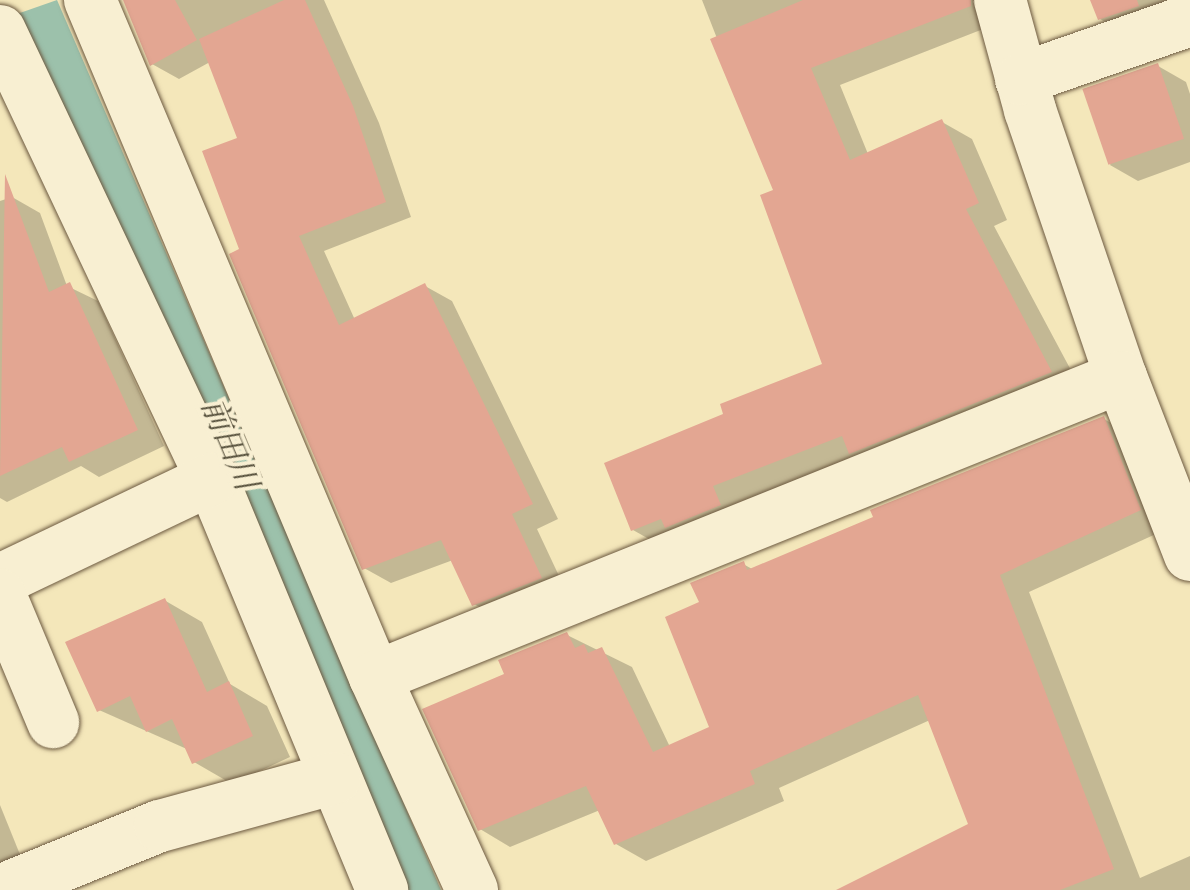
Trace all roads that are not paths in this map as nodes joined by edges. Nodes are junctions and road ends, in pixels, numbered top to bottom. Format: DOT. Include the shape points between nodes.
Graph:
graph roads {
  1 [pos="90,0"];
  2 [pos="1000,0"];
  3 [pos="1190,20"];
  4 [pos="0,31"];
  5 [pos="1022,80"];
  6 [pos="1121,377"];
  7 [pos="212,479"];
  8 [pos="1190,555"];
  9 [pos="0,580"];
  10 [pos="0,594"];
  11 [pos="375,676"];
  12 [pos="53,722"];
  13 [pos="335,778"];
  14 [pos="65,873"];
  15 [pos="2,890"];
  16 [pos="382,890"];
  17 [pos="472,890"];
  1 -- 11 [label="street"];
  2 -- 5 [label="street"];
  3 -- 5 [label="street"];
  4 -- 7 [label="street"];
  5 -- 6 [label="street"];
  6 -- 8 [label="street"];
  6 -- 11 [label="street"];
  7 -- 9 [label="street"];
  7 -- 13 [label="street"];
  10 -- 12 [label="street"];
  11 -- 17 [label="street"];
  13 -- 14 [label="street"];
  13 -- 16 [label="street"];
  14 -- 15 [label="street"];
}
